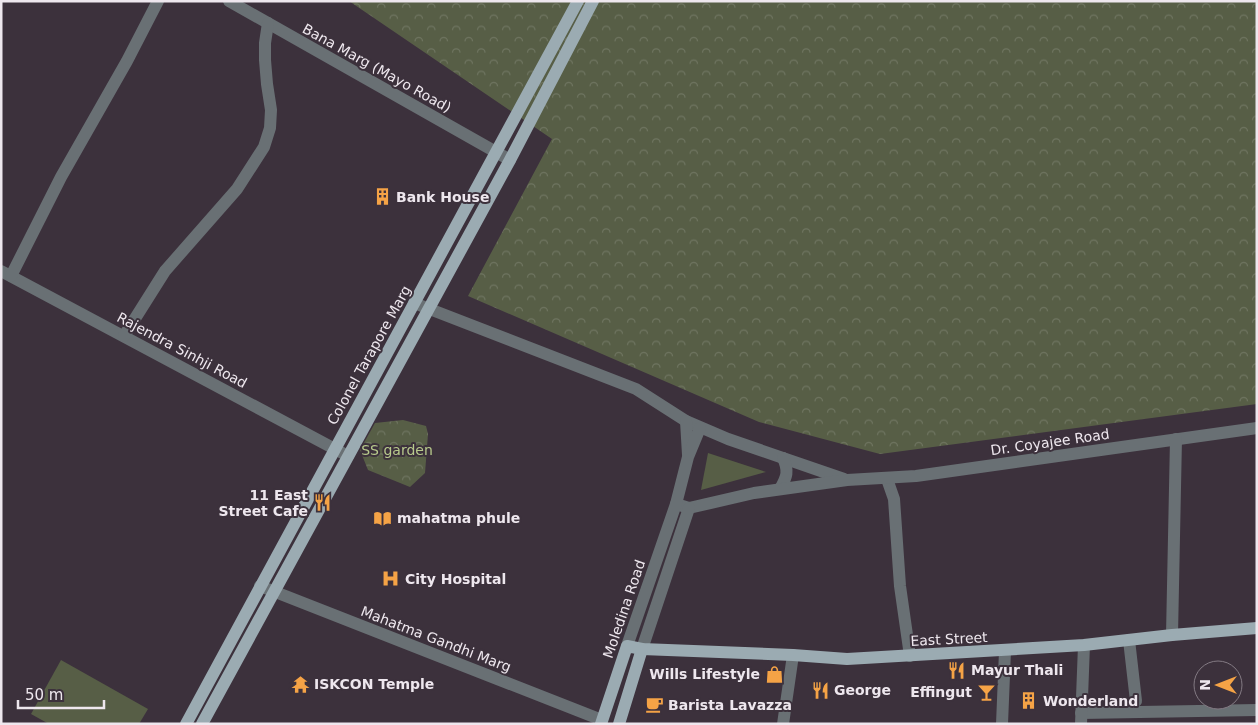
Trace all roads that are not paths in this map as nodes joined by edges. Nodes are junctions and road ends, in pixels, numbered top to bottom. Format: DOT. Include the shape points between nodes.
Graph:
graph roads {
  1 [pos="158,1"];
  2 [pos="229,1"];
  3 [pos="578,1"];
  4 [pos="593,1"];
  5 [pos="268,24"];
  6 [pos="497,152"];
  7 [pos="510,160"];
  8 [pos="6,273"];
  9 [pos="414,304"];
  10 [pos="428,309"];
  11 [pos="124,336"];
  12 [pos="686,420"];
  13 [pos="700,428"];
  14 [pos="1257,428"];
  15 [pos="1176,439"];
  16 [pos="334,449"];
  17 [pos="348,456"];
  18 [pos="688,458"];
  19 [pos="783,458"];
  20 [pos="888,479"];
  21 [pos="847,480"];
  22 [pos="780,489"];
  23 [pos="676,504"];
  24 [pos="689,508"];
  25 [pos="260,586"];
  26 [pos="274,591"];
  27 [pos="1257,628"];
  28 [pos="1172,635"];
  29 [pos="1129,640"];
  30 [pos="1084,645"];
  31 [pos="627,646"];
  32 [pos="642,648"];
  33 [pos="1005,651"];
  34 [pos="793,655"];
  35 [pos="910,656"];
  36 [pos="1136,701"];
  37 [pos="1257,710"];
  38 [pos="1081,718"];
  39 [pos="602,722"];
  40 [pos="186,724"];
  41 [pos="202,724"];
  42 [pos="619,724"];
  43 [pos="783,724"];
  44 [pos="1002,724"];
  1 -- 8 [label="street"];
  2 -- 5 [label="street, Bana Marg (Mayo Road)"];
  3 -- 6 [label="main road, Colonel Tarapore Marg"];
  4 -- 7 [label="main road"];
  5 -- 6 [label="street, Bana Marg (Mayo Road)"];
  5 -- 11 [label="street" via="265,60 271,110 264,147 237,189 165,271"];
  6 -- 7 [label="street, Bana Marg (Mayo Road)"];
  6 -- 9 [label="main road, Colonel Tarapore Marg"];
  7 -- 10 [label="main road"];
  8 -- 11 [label="street, Rajendra Sinhji Road"];
  9 -- 10 [label="street"];
  9 -- 16 [label="main road, Colonel Tarapore Marg"];
  10 -- 12 [label="street" via="636,389"];
  10 -- 17 [label="main road"];
  11 -- 16 [label="street, Rajendra Sinhji Road"];
  12 -- 13 [label="street"];
  12 -- 18 [label="street"];
  13 -- 18 [label="street"];
  13 -- 19 [label="street"];
  14 -- 15 [label="street, Dr. Coyajee Road"];
  15 -- 20 [label="street, Dr. Coyajee Road"];
  15 -- 28 [label="street"];
  16 -- 17 [label="street, Rajendra Sinhji Road"];
  16 -- 25 [label="main road, Colonel Tarapore Marg"];
  17 -- 26 [label="main road"];
  18 -- 23 [label="street, Moledina Road"];
  19 -- 21 [label="street"];
  19 -- 22 [label="street" via="787,467 786,478"];
  20 -- 21 [label="street, Dr. Coyajee Road"];
  20 -- 35 [label="street" via="894,499 900,586"];
  21 -- 22 [label="street"];
  22 -- 24 [label="street"];
  23 -- 24 [label="street"];
  23 -- 31 [label="street, Moledina Road"];
  24 -- 32 [label="street"];
  25 -- 26 [label="street, Mahatma Gandhi Marg"];
  25 -- 40 [label="main road, Colonel Tarapore Marg"];
  26 -- 39 [label="street, Mahatma Gandhi Marg"];
  26 -- 41 [label="main road"];
  27 -- 28 [label="main road, East Street"];
  28 -- 29 [label="main road, East Street"];
  29 -- 30 [label="main road, East Street"];
  29 -- 36 [label="street"];
  30 -- 33 [label="main road, East Street"];
  30 -- 38 [label="street"];
  31 -- 32 [label="main road, East Street"];
  31 -- 39 [label="main road, Moledina Road"];
  32 -- 34 [label="main road, East Street"];
  32 -- 42 [label="main road"];
  33 -- 35 [label="main road, East Street"];
  33 -- 44 [label="street"];
  34 -- 35 [label="main road, East Street" via="847,659"];
  34 -- 43 [label="street"];
  37 -- 38 [label="street"];
}
